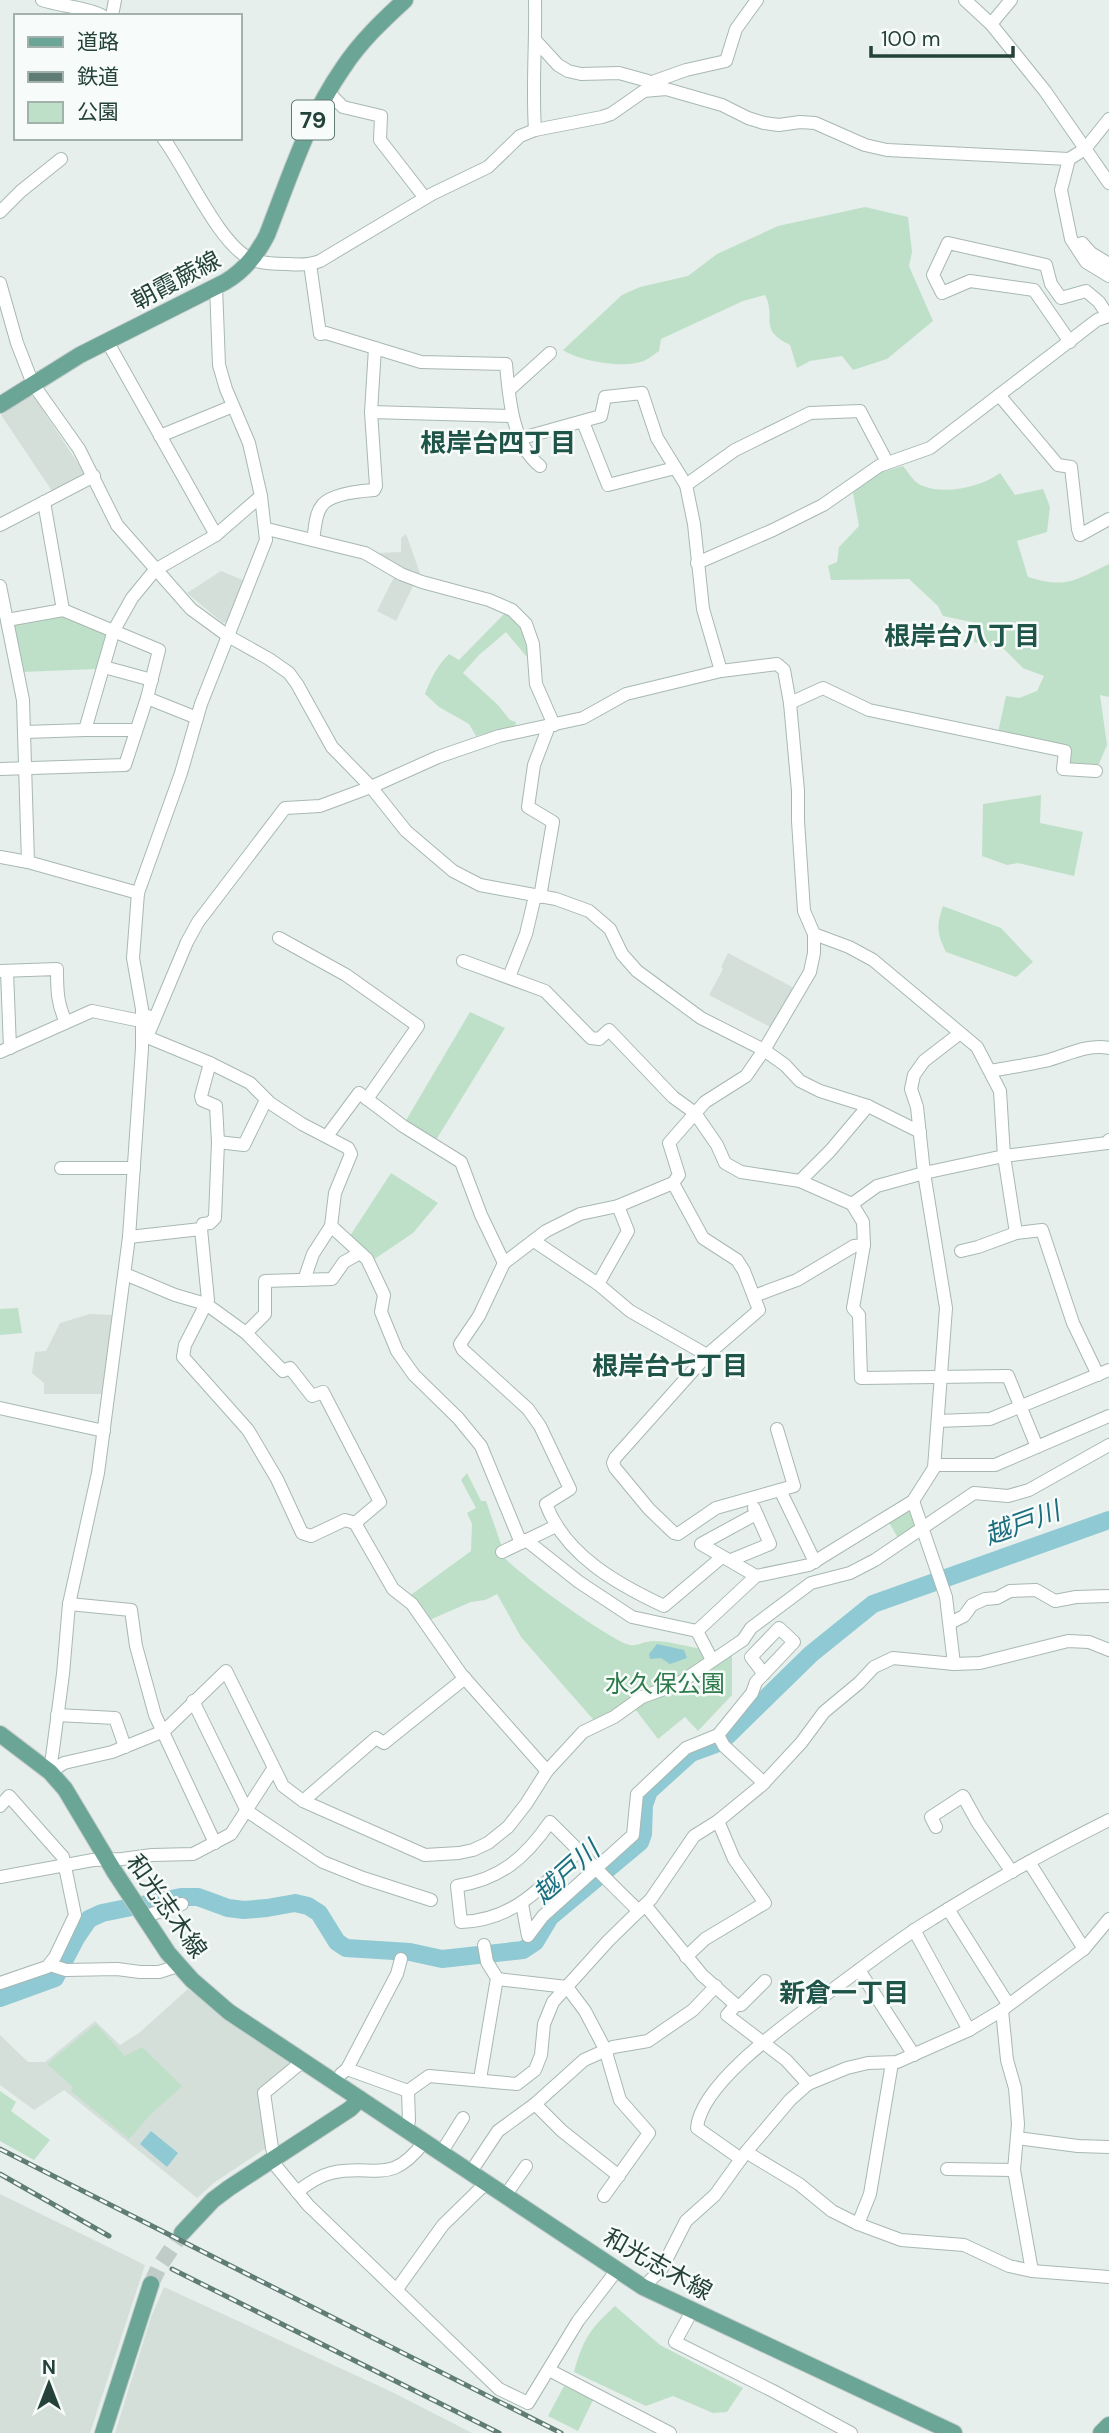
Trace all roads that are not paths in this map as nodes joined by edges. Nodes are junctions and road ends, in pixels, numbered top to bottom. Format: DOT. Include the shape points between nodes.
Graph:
graph roads {
  1 [pos="42,0"];
  2 [pos="405,0"];
  3 [pos="534,0"];
  4 [pos="757,0"];
  5 [pos="965,0"];
  6 [pos="1011,0"];
  7 [pos="98,14"];
  8 [pos="991,24"];
  9 [pos="536,41"];
  10 [pos="652,89"];
  11 [pos="328,92"];
  12 [pos="1109,120"];
  13 [pos="535,130"];
  14 [pos="164,140"];
  15 [pos="1085,149"];
  16 [pos="61,159"];
  17 [pos="1069,159"];
  18 [pos="1109,183"];
  19 [pos="425,198"];
  20 [pos="0,212"];
  21 [pos="1066,220"];
  22 [pos="252,260"];
  23 [pos="310,264"];
  24 [pos="1109,264"];
  25 [pos="1109,276"];
  26 [pos="0,283"];
  27 [pos="216,286"];
  28 [pos="1109,316"];
  29 [pos="107,341"];
  30 [pos="1070,342"];
  31 [pos="375,348"];
  32 [pos="550,353"];
  33 [pos="33,384"];
  34 [pos="509,390"];
  35 [pos="999,395"];
  36 [pos="0,405"];
  37 [pos="233,405"];
  38 [pos="371,412"];
  39 [pos="511,416"];
  40 [pos="583,422"];
  41 [pos="160,436"];
  42 [pos="522,438"];
  43 [pos="887,462"];
  44 [pos="540,466"];
  45 [pos="675,468"];
  46 [pos="94,475"];
  47 [pos="686,485"];
  48 [pos="261,496"];
  49 [pos="44,502"];
  50 [pos="1109,519"];
  51 [pos="0,525"];
  52 [pos="267,528"];
  53 [pos="216,536"];
  54 [pos="313,540"];
  55 [pos="696,563"];
  56 [pos="155,570"];
  57 [pos="0,586"];
  58 [pos="64,610"];
  59 [pos="7,620"];
  60 [pos="114,630"];
  61 [pos="229,636"];
  62 [pos="104,667"];
  63 [pos="721,671"];
  64 [pos="152,680"];
  65 [pos="148,698"];
  66 [pos="790,703"];
  67 [pos="197,718"];
  68 [pos="551,725"];
  69 [pos="85,730"];
  70 [pos="136,730"];
  71 [pos="24,732"];
  72 [pos="25,768"];
  73 [pos="0,769"];
  74 [pos="1096,771"];
  75 [pos="371,787"];
  76 [pos="0,857"];
  77 [pos="28,862"];
  78 [pos="138,892"];
  79 [pos="537,897"];
  80 [pos="814,934"];
  81 [pos="279,938"];
  82 [pos="463,961"];
  83 [pos="4,971"];
  84 [pos="509,977"];
  85 [pos="149,1017"];
  86 [pos="66,1022"];
  87 [pos="959,1034"];
  88 [pos="145,1037"];
  89 [pos="1109,1048"];
  90 [pos="5,1050"];
  91 [pos="764,1050"];
  92 [pos="210,1063"];
  93 [pos="990,1071"];
  94 [pos="367,1099"];
  95 [pos="266,1100"];
  96 [pos="868,1106"];
  97 [pos="695,1113"];
  98 [pos="920,1132"];
  99 [pos="327,1136"];
  100 [pos="1109,1140"];
  101 [pos="218,1142"];
  102 [pos="1003,1156"];
  103 [pos="61,1168"];
  104 [pos="134,1168"];
  105 [pos="924,1173"];
  106 [pos="800,1181"];
  107 [pos="673,1183"];
  108 [pos="852,1204"];
  109 [pos="618,1206"];
  110 [pos="331,1226"];
  111 [pos="201,1229"];
  112 [pos="1016,1233"];
  113 [pos="129,1237"];
  114 [pos="534,1241"];
  115 [pos="864,1245"];
  116 [pos="961,1251"];
  117 [pos="360,1253"];
  118 [pos="504,1263"];
  119 [pos="125,1274"];
  120 [pos="304,1280"];
  121 [pos="598,1284"];
  122 [pos="754,1296"];
  123 [pos="206,1304"];
  124 [pos="246,1333"];
  125 [pos="707,1355"];
  126 [pos="1103,1372"];
  127 [pos="941,1376"];
  128 [pos="0,1408"];
  129 [pos="1020,1408"];
  130 [pos="1109,1416"];
  131 [pos="938,1422"];
  132 [pos="777,1429"];
  133 [pos="104,1430"];
  134 [pos="1109,1445"];
  135 [pos="1037,1447"];
  136 [pos="934,1465"];
  137 [pos="780,1490"];
  138 [pos="749,1498"];
  139 [pos="913,1501"];
  140 [pos="756,1514"];
  141 [pos="355,1522"];
  142 [pos="556,1526"];
  143 [pos="923,1527"];
  144 [pos="524,1542"];
  145 [pos="502,1552"];
  146 [pos="726,1559"];
  147 [pos="815,1562"];
  148 [pos="756,1576"];
  149 [pos="1109,1596"];
  150 [pos="69,1604"];
  151 [pos="950,1623"];
  152 [pos="697,1631"];
  153 [pos="1109,1650"];
  154 [pos="712,1660"];
  155 [pos="954,1664"];
  156 [pos="764,1674"];
  157 [pos="465,1678"];
  158 [pos="193,1701"];
  159 [pos="57,1715"];
  160 [pos="164,1731"];
  161 [pos="0,1734"];
  162 [pos="720,1740"];
  163 [pos="125,1747"];
  164 [pos="273,1769"];
  165 [pos="547,1771"];
  166 [pos="50,1772"];
  167 [pos="764,1783"];
  168 [pos="303,1801"];
  169 [pos="0,1805"];
  170 [pos="247,1811"];
  171 [pos="1109,1820"];
  172 [pos="718,1821"];
  173 [pos="936,1827"];
  174 [pos="215,1843"];
  175 [pos="580,1850"];
  176 [pos="107,1859"];
  177 [pos="1029,1862"];
  178 [pos="66,1866"];
  179 [pos="598,1872"];
  180 [pos="1012,1872"];
  181 [pos="0,1877"];
  182 [pos="431,1900"];
  183 [pos="182,1904"];
  184 [pos="523,1904"];
  185 [pos="642,1908"];
  186 [pos="948,1909"];
  187 [pos="139,1910"];
  188 [pos="1109,1919"];
  189 [pos="914,1930"];
  190 [pos="485,1946"];
  191 [pos="1083,1949"];
  192 [pos="686,1957"];
  193 [pos="401,1959"];
  194 [pos="178,1966"];
  195 [pos="57,1968"];
  196 [pos="859,1970"];
  197 [pos="497,1979"];
  198 [pos="765,1981"];
  199 [pos="0,1983"];
  200 [pos="567,1986"];
  201 [pos="716,1986"];
  202 [pos="736,2005"];
  203 [pos="1005,2007"];
  204 [pos="970,2029"];
  205 [pos="762,2043"];
  206 [pos="606,2049"];
  207 [pos="914,2055"];
  208 [pos="303,2061"];
  209 [pos="892,2063"];
  210 [pos="347,2069"];
  211 [pos="480,2079"];
  212 [pos="332,2081"];
  213 [pos="808,2084"];
  214 [pos="408,2091"];
  215 [pos="360,2099"];
  216 [pos="536,2104"];
  217 [pos="463,2118"];
  218 [pos="406,2129"];
  219 [pos="1017,2138"];
  220 [pos="424,2142"];
  221 [pos="1109,2147"];
  222 [pos="441,2153"];
  223 [pos="743,2156"];
  224 [pos="273,2159"];
  225 [pos="526,2166"];
  226 [pos="947,2169"];
  227 [pos="1014,2170"];
  228 [pos="470,2173"];
  229 [pos="619,2176"];
  230 [pos="486,2183"];
  231 [pos="297,2192"];
  232 [pos="505,2196"];
  233 [pos="604,2196"];
  234 [pos="858,2224"];
  235 [pos="182,2233"];
  236 [pos="617,2270"];
  237 [pos="1032,2271"];
  238 [pos="1109,2277"];
  239 [pos="150,2284"];
  240 [pos="643,2287"];
  241 [pos="397,2288"];
  242 [pos="692,2311"];
  243 [pos="549,2370"];
  244 [pos="1109,2425"];
  245 [pos="103,2433"];
  246 [pos="670,2433"];
  247 [pos="851,2433"];
  248 [pos="954,2433"];
  249 [pos="1101,2433"];
  1 -- 7 [label="street"];
  2 -- 11 [label="main road, 朝霞蕨線 / 79" via="358,49"];
  3 -- 9 [label="street"];
  4 -- 10 [label="street" via="736,29 726,61 655,81"];
  5 -- 8 [label="street"];
  6 -- 8 [label="street"];
  8 -- 15 [label="street"];
  9 -- 10 [label="street" via="568,71 619,73 648,81"];
  9 -- 13 [label="street"];
  10 -- 13 [label="street" via="611,114"];
  10 -- 17 [label="street" via="697,97 771,125 815,123 887,150"];
  11 -- 19 [label="street" via="343,107 381,116 380,140"];
  11 -- 22 [label="main road, 朝霞蕨線 / 79"];
  12 -- 15 [label="street"];
  13 -- 19 [label="street" via="517,138 488,167"];
  14 -- 22 [label="street" via="216,224"];
  15 -- 17 [label="street"];
  15 -- 18 [label="street"];
  16 -- 20 [label="street"];
  17 -- 21 [label="street" via="1062,197"];
  19 -- 23 [label="street"];
  21 -- 24 [label="street" via="1091,253"];
  21 -- 25 [label="street" via="1086,262"];
  22 -- 23 [label="street"];
  22 -- 27 [label="main road, 朝霞蕨線 / 79"];
  23 -- 31 [label="street" via="320,334"];
  26 -- 33 [label="street"];
  27 -- 29 [label="main road, 朝霞蕨線 / 79"];
  27 -- 37 [label="street" via="219,365"];
  28 -- 30 [label="street"];
  28 -- 30 [label="street" via="1086,291 1061,298 1046,265 948,243 933,275 942,293 970,281 1034,290"];
  29 -- 33 [label="main road, 朝霞蕨線 / 79"];
  29 -- 41 [label="street"];
  30 -- 35 [label="street"];
  31 -- 34 [label="street" via="421,362 506,364"];
  31 -- 38 [label="street"];
  32 -- 34 [label="street"];
  33 -- 36 [label="main road, 朝霞蕨線 / 79"];
  33 -- 46 [label="street"];
  34 -- 39 [label="street"];
  35 -- 43 [label="street" via="930,448"];
  35 -- 50 [label="street" via="1058,465 1071,467 1080,535"];
  37 -- 41 [label="street"];
  37 -- 48 [label="street" via="249,443"];
  38 -- 39 [label="street"];
  38 -- 54 [label="street" via="376,486 323,503"];
  39 -- 42 [label="street"];
  40 -- 42 [label="street"];
  40 -- 45 [label="street" via="608,485"];
  40 -- 45 [label="street" via="601,416 605,397 642,393 657,438"];
  41 -- 53 [label="street"];
  42 -- 44 [label="street" via="531,459"];
  43 -- 47 [label="street" via="860,411 810,413 735,450"];
  43 -- 55 [label="street" via="823,505"];
  45 -- 47 [label="street"];
  46 -- 49 [label="street"];
  46 -- 56 [label="street" via="117,525"];
  47 -- 55 [label="street"];
  48 -- 52 [label="street"];
  48 -- 53 [label="street"];
  49 -- 51 [label="street"];
  49 -- 58 [label="street"];
  52 -- 54 [label="street"];
  52 -- 61 [label="street" via="264,550"];
  53 -- 56 [label="street"];
  54 -- 68 [label="street" via="365,553 401,574 512,610 526,624 533,644 536,684"];
  55 -- 63 [label="street" via="703,609"];
  56 -- 60 [label="street"];
  56 -- 61 [label="street" via="191,609"];
  57 -- 59 [label="street"];
  58 -- 59 [label="street"];
  58 -- 60 [label="street"];
  59 -- 71 [label="street" via="23,700"];
  60 -- 62 [label="street"];
  60 -- 64 [label="street" via="159,650"];
  61 -- 67 [label="street"];
  61 -- 75 [label="street" via="289,673 332,747"];
  62 -- 64 [label="street"];
  62 -- 69 [label="street"];
  63 -- 66 [label="street" via="777,664 784,670"];
  63 -- 68 [label="street" via="626,694 583,718"];
  64 -- 65 [label="street"];
  65 -- 67 [label="street"];
  65 -- 70 [label="street"];
  66 -- 74 [label="street" via="823,688 869,710 1065,751 1063,769"];
  66 -- 80 [label="street" via="804,911"];
  67 -- 78 [label="street"];
  68 -- 75 [label="street" via="499,736 438,757"];
  68 -- 79 [label="street" via="534,765 528,807 553,822"];
  69 -- 70 [label="street"];
  69 -- 71 [label="street"];
  70 -- 72 [label="street" via="125,765"];
  71 -- 72 [label="street"];
  72 -- 73 [label="street"];
  72 -- 77 [label="street"];
  75 -- 79 [label="street" via="406,831 453,871 480,885"];
  75 -- 85 [label="street" via="320,806 285,808 198,922"];
  76 -- 77 [label="street"];
  77 -- 78 [label="street"];
  78 -- 85 [label="street" via="133,958"];
  79 -- 84 [label="street"];
  79 -- 91 [label="street" via="589,911 610,929 637,971 701,1018"];
  80 -- 87 [label="street" via="873,960"];
  80 -- 91 [label="street" via="810,972"];
  81 -- 94 [label="street" via="346,975 418,1026"];
  82 -- 84 [label="street"];
  83 -- 86 [label="street" via="57,969 58,999"];
  83 -- 90 [label="street"];
  84 -- 97 [label="street" via="545,991 591,1038 599,1039 609,1030 673,1097"];
  85 -- 86 [label="street" via="136,1020 92,1011"];
  85 -- 88 [label="street"];
  86 -- 90 [label="street"];
  87 -- 93 [label="street" via="977,1047"];
  87 -- 98 [label="street" via="924,1061 911,1081"];
  88 -- 92 [label="street"];
  88 -- 104 [label="street"];
  89 -- 93 [label="street" via="1090,1047"];
  91 -- 96 [label="street" via="800,1081"];
  91 -- 97 [label="street" via="746,1076"];
  92 -- 95 [label="street" via="250,1083"];
  92 -- 101 [label="street" via="201,1096 216,1106"];
  93 -- 102 [label="street" via="1000,1091"];
  94 -- 99 [label="street" via="359,1093"];
  94 -- 118 [label="street" via="461,1162"];
  95 -- 99 [label="street"];
  95 -- 101 [label="street" via="244,1145"];
  96 -- 98 [label="street"];
  96 -- 106 [label="street"];
  97 -- 106 [label="street" via="726,1163 741,1172"];
  97 -- 107 [label="street" via="669,1143 679,1175"];
  98 -- 105 [label="street"];
  99 -- 110 [label="street" via="351,1154 335,1193"];
  100 -- 102 [label="street"];
  101 -- 111 [label="street" via="215,1218"];
  102 -- 105 [label="street"];
  102 -- 112 [label="street"];
  103 -- 104 [label="street"];
  104 -- 113 [label="street"];
  105 -- 108 [label="street" via="877,1186"];
  105 -- 127 [label="street" via="946,1308"];
  106 -- 108 [label="street"];
  107 -- 109 [label="street"];
  107 -- 122 [label="street" via="703,1238 737,1260"];
  108 -- 115 [label="street" via="863,1222"];
  109 -- 114 [label="street" via="580,1214"];
  109 -- 121 [label="street" via="628,1231"];
  110 -- 117 [label="street"];
  110 -- 120 [label="street" via="313,1254"];
  111 -- 113 [label="street"];
  111 -- 123 [label="street"];
  112 -- 116 [label="street"];
  112 -- 126 [label="street" via="1042,1230 1073,1323"];
  113 -- 119 [label="street"];
  114 -- 118 [label="street"];
  114 -- 121 [label="street"];
  115 -- 122 [label="street" via="854,1246 797,1280"];
  115 -- 127 [label="street" via="853,1308 859,1315 861,1378"];
  117 -- 120 [label="street" via="344,1262 332,1279"];
  117 -- 144 [label="street" via="384,1295 381,1312 397,1351 481,1446"];
  118 -- 142 [label="street" via="460,1345 540,1426 570,1489 546,1504"];
  119 -- 123 [label="street"];
  119 -- 133 [label="street"];
  120 -- 124 [label="street" via="265,1281 265,1314"];
  121 -- 125 [label="street" via="630,1311"];
  122 -- 125 [label="street" via="759,1310"];
  123 -- 124 [label="street"];
  123 -- 141 [label="street" via="183,1357 248,1430 302,1533 311,1536 345,1520"];
  124 -- 141 [label="street" via="283,1371 290,1368 312,1396 323,1392 380,1502"];
  125 -- 138 [label="street" via="613,1463 674,1533 716,1507"];
  126 -- 129 [label="street"];
  127 -- 129 [label="street" via="1008,1376"];
  127 -- 131 [label="street"];
  128 -- 133 [label="street"];
  129 -- 131 [label="street" via="990,1419"];
  129 -- 135 [label="street"];
  130 -- 135 [label="street"];
  131 -- 136 [label="street"];
  132 -- 137 [label="street" via="794,1486"];
  133 -- 150 [label="street" via="93,1503"];
  134 -- 143 [label="street" via="1029,1490 1008,1496 974,1493"];
  135 -- 136 [label="street" via="995,1465"];
  136 -- 139 [label="street"];
  137 -- 138 [label="street"];
  137 -- 147 [label="street"];
  138 -- 140 [label="street"];
  139 -- 143 [label="street"];
  139 -- 147 [label="street"];
  140 -- 146 [label="street" via="770,1544"];
  140 -- 146 [label="street" via="701,1544"];
  141 -- 157 [label="street" via="393,1589 412,1604"];
  142 -- 144 [label="street"];
  142 -- 146 [label="street" via="597,1570 664,1606"];
  143 -- 151 [label="street"];
  143 -- 154 [label="street" via="850,1573 811,1583"];
  144 -- 145 [label="street"];
  144 -- 152 [label="street" via="632,1617"];
  146 -- 148 [label="street"];
  147 -- 148 [label="street"];
  148 -- 152 [label="street"];
  149 -- 151 [label="street" via="1055,1601 1036,1590 1010,1591 972,1605"];
  150 -- 159 [label="street"];
  150 -- 160 [label="street" via="131,1610 136,1646 155,1715"];
  151 -- 155 [label="street"];
  152 -- 154 [label="street"];
  153 -- 155 [label="street" via="1089,1642 1068,1641 980,1663"];
  154 -- 165 [label="street" via="678,1684 642,1698 583,1732"];
  155 -- 167 [label="street" via="894,1658 874,1667 824,1712"];
  156 -- 162 [label="street"];
  157 -- 165 [label="street"];
  157 -- 168 [label="street" via="384,1743 376,1738"];
  158 -- 160 [label="street"];
  158 -- 164 [label="street" via="226,1671"];
  158 -- 170 [label="street"];
  159 -- 163 [label="street" via="115,1718"];
  159 -- 166 [label="street"];
  160 -- 163 [label="street"];
  160 -- 174 [label="street"];
  161 -- 166 [label="main road, 和光志木線"];
  162 -- 167 [label="street"];
  162 -- 179 [label="street" via="685,1748 637,1794 633,1835"];
  163 -- 166 [label="street" via="64,1763"];
  164 -- 168 [label="street" via="283,1786"];
  164 -- 170 [label="street"];
  165 -- 168 [label="street" via="500,1835 459,1853 425,1855"];
  166 -- 176 [label="main road, 和光志木線"];
  167 -- 172 [label="street"];
  169 -- 178 [label="street" via="9,1796"];
  170 -- 174 [label="street" via="231,1834"];
  170 -- 182 [label="street" via="323,1862"];
  171 -- 177 [label="street"];
  172 -- 185 [label="street" via="694,1836"];
  172 -- 192 [label="street" via="734,1859 765,1903 705,1939"];
  173 -- 180 [label="street" via="931,1817 963,1796"];
  174 -- 176 [label="street" via="193,1854"];
  175 -- 179 [label="street"];
  175 -- 184 [label="street"];
  175 -- 184 [label="street" via="550,1822 511,1866 457,1886 461,1922"];
  176 -- 178 [label="street"];
  176 -- 187 [label="main road, 和光志木線"];
  177 -- 180 [label="street"];
  177 -- 191 [label="street"];
  178 -- 181 [label="street"];
  178 -- 195 [label="street" via="75,1915"];
  179 -- 184 [label="street" via="543,1916 528,1936"];
  179 -- 185 [label="street"];
  180 -- 186 [label="street"];
  183 -- 187 [label="street"];
  185 -- 192 [label="street"];
  185 -- 200 [label="street"];
  186 -- 189 [label="street"];
  186 -- 203 [label="street"];
  187 -- 194 [label="main road, 和光志木線"];
  188 -- 191 [label="street"];
  189 -- 196 [label="street"];
  189 -- 204 [label="street"];
  190 -- 197 [label="street" via="487,1962"];
  191 -- 203 [label="street"];
  192 -- 201 [label="street"];
  193 -- 210 [label="street"];
  194 -- 195 [label="street" via="159,1972"];
  194 -- 208 [label="main road, 和光志木線" via="229,2012"];
  195 -- 199 [label="street"];
  196 -- 205 [label="street"];
  196 -- 207 [label="street"];
  197 -- 200 [label="street"];
  197 -- 211 [label="street"];
  198 -- 202 [label="street"];
  200 -- 206 [label="street"];
  200 -- 211 [label="street" via="553,2002 544,2024 535,2070 517,2084"];
  201 -- 202 [label="street"];
  201 -- 206 [label="street" via="693,2010 648,2040"];
  202 -- 205 [label="street" via="727,2015"];
  203 -- 204 [label="street"];
  203 -- 219 [label="street"];
  204 -- 207 [label="street"];
  205 -- 213 [label="street"];
  205 -- 223 [label="street" via="720,2084 698,2118 697,2127"];
  206 -- 216 [label="street" via="584,2060"];
  206 -- 229 [label="street" via="620,2100 649,2133"];
  207 -- 209 [label="street"];
  208 -- 212 [label="main road, 和光志木線"];
  208 -- 224 [label="street" via="264,2093"];
  209 -- 213 [label="street" via="838,2070"];
  209 -- 234 [label="street" via="870,2194"];
  210 -- 212 [label="street"];
  210 -- 214 [label="street"];
  211 -- 214 [label="street" via="429,2076"];
  212 -- 215 [label="main road, 和光志木線"];
  213 -- 223 [label="street"];
  214 -- 218 [label="street" via="410,2121"];
  215 -- 218 [label="main road, 和光志木線"];
  215 -- 224 [label="main road"];
  216 -- 228 [label="street" via="498,2131"];
  216 -- 229 [label="street"];
  217 -- 222 [label="street"];
  218 -- 220 [label="main road, 和光志木線"];
  219 -- 221 [label="street"];
  219 -- 227 [label="street"];
  220 -- 222 [label="main road, 和光志木線"];
  220 -- 231 [label="street" via="408,2161 390,2170 329,2173"];
  222 -- 228 [label="main road, 和光志木線"];
  223 -- 234 [label="street" via="799,2185"];
  223 -- 240 [label="street" via="715,2195 686,2221 662,2270"];
  224 -- 231 [label="street"];
  224 -- 235 [label="main road" via="213,2200"];
  225 -- 232 [label="street"];
  226 -- 227 [label="street"];
  227 -- 237 [label="street"];
  228 -- 230 [label="main road, 和光志木線"];
  229 -- 233 [label="street"];
  230 -- 232 [label="main road, 和光志木線"];
  230 -- 241 [label="street" via="443,2225"];
  231 -- 241 [label="street"];
  232 -- 236 [label="main road, 和光志木線"];
  234 -- 237 [label="street" via="901,2240 964,2245 1009,2266"];
  236 -- 240 [label="main road, 和光志木線"];
  236 -- 243 [label="street" via="578,2321"];
  237 -- 238 [label="street"];
  239 -- 245 [label="main road"];
  240 -- 242 [label="main road, 和光志木線"];
  241 -- 243 [label="street" via="499,2389 528,2403"];
  242 -- 247 [label="street" via="675,2342"];
  242 -- 248 [label="main road, 和光志木線"];
  243 -- 246 [label="street"];
  244 -- 249 [label="main road"];
}
